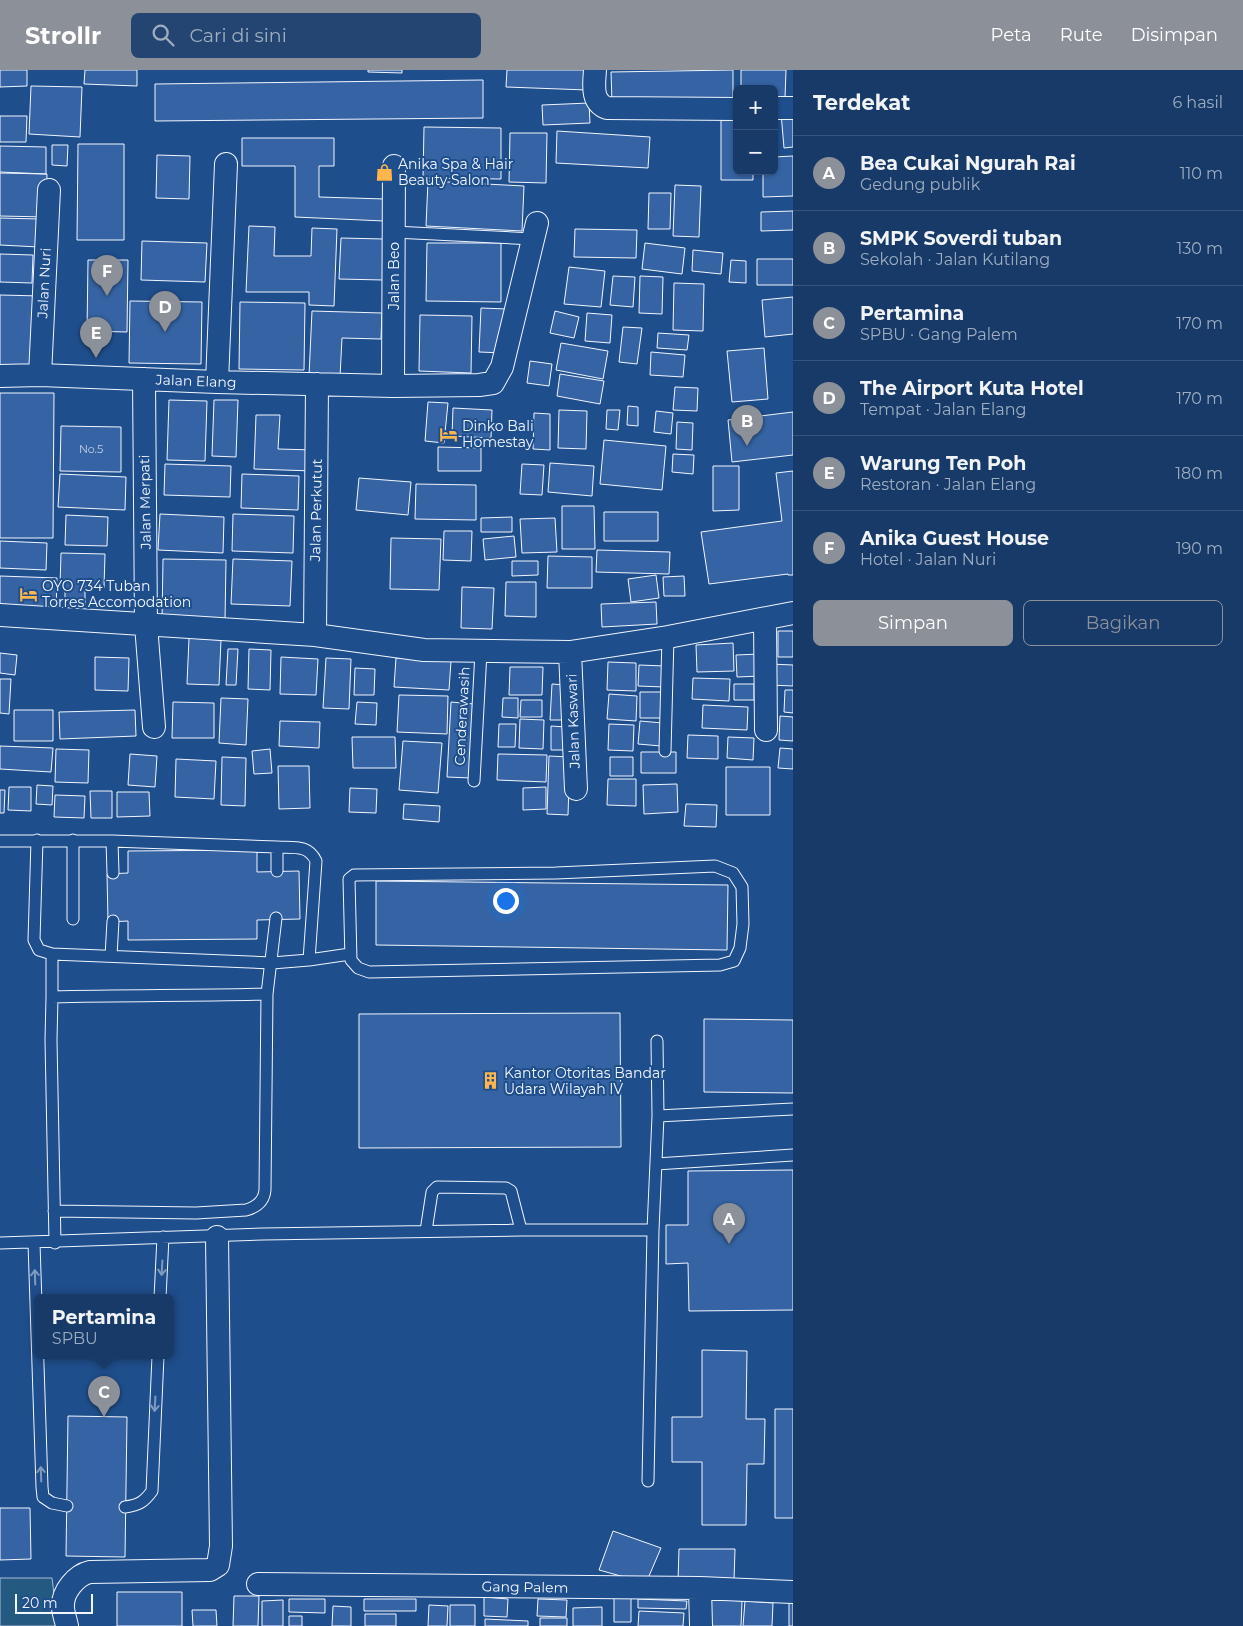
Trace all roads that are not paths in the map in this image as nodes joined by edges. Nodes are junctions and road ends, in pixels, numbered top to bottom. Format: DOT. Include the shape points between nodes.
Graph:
graph roads {
  1 [pos="595,70"];
  2 [pos="778,108"];
  3 [pos="793,108"];
  4 [pos="733,109"];
  5 [pos="226,164"];
  6 [pos="394,166"];
  7 [pos="49,190"];
  8 [pos="535,231"];
  9 [pos="394,232"];
  10 [pos="40,375"];
  11 [pos="0,376"];
  12 [pos="144,379"];
  13 [pos="217,382"];
  14 [pos="317,384"];
  15 [pos="393,386"];
  16 [pos="793,613"];
  17 [pos="0,615"];
  18 [pos="764,619"];
  19 [pos="146,625"];
  20 [pos="315,635"];
  21 [pos="668,636"];
  22 [pos="481,652"];
  23 [pos="570,652"];
  24 [pos="154,727"];
  25 [pos="766,730"];
  26 [pos="665,751"];
  27 [pos="474,781"];
  28 [pos="576,789"];
  29 [pos="37,840"];
  30 [pos="73,840"];
  31 [pos="0,841"];
  32 [pos="112,841"];
  33 [pos="277,847"];
  34 [pos="277,871"];
  35 [pos="113,873"];
  36 [pos="276,918"];
  37 [pos="73,919"];
  38 [pos="113,921"];
  39 [pos="52,954"];
  40 [pos="350,954"];
  41 [pos="111,956"];
  42 [pos="309,960"];
  43 [pos="272,963"];
  44 [pos="267,994"];
  45 [pos="52,997"];
  46 [pos="657,1041"];
  47 [pos="793,1109"];
  48 [pos="658,1116"];
  49 [pos="793,1154"];
  50 [pos="656,1164"];
  51 [pos="54,1211"];
  52 [pos="521,1230"];
  53 [pos="653,1230"];
  54 [pos="426,1231"];
  55 [pos="163,1237"];
  56 [pos="217,1237"];
  57 [pos="55,1242"];
  58 [pos="34,1243"];
  59 [pos="0,1244"];
  60 [pos="36,1294"];
  61 [pos="160,1294"];
  62 [pos="38,1359"];
  63 [pos="158,1359"];
  64 [pos="648,1481"];
  65 [pos="67,1506"];
  66 [pos="126,1507"];
  67 [pos="258,1584"];
  68 [pos="700,1588"];
  69 [pos="793,1592"];
  70 [pos="67,1626"];
  71 [pos="701,1626"];
  1 -- 4 [label="street" via="596,99 600,106 607,108"];
  2 -- 3 [label="street"];
  5 -- 13 [label="street"];
  6 -- 9 [label="street, Jalan Beo"];
  7 -- 10 [label="street, Jalan Nuri"];
  8 -- 9 [label="lane"];
  8 -- 15 [label="street, Jalan Elang" via="502,367 493,383"];
  9 -- 15 [label="street, Jalan Beo"];
  10 -- 11 [label="street, Jalan Elang"];
  10 -- 12 [label="street, Jalan Elang"];
  12 -- 13 [label="street, Jalan Elang"];
  12 -- 19 [label="street, Jalan Merpati"];
  13 -- 14 [label="street, Jalan Elang"];
  14 -- 15 [label="street, Jalan Elang"];
  14 -- 20 [label="street, Jalan Perkutut"];
  16 -- 18 [label="street"];
  17 -- 19 [label="street"];
  18 -- 21 [label="street"];
  18 -- 25 [label="street"];
  19 -- 20 [label="street"];
  19 -- 24 [label="street, Jalan Merpati"];
  20 -- 22 [label="street" via="424,650"];
  21 -- 23 [label="street"];
  21 -- 26 [label="lane"];
  22 -- 23 [label="street"];
  22 -- 27 [label="lane, Cenderawasih"];
  23 -- 28 [label="street, Jalan Kaswari"];
  29 -- 30 [label="lane"];
  29 -- 31 [label="lane"];
  29 -- 39 [label="lane" via="34,940 39,950"];
  30 -- 32 [label="lane"];
  30 -- 37 [label="lane"];
  32 -- 33 [label="lane"];
  32 -- 35 [label="lane"];
  33 -- 34 [label="lane"];
  33 -- 42 [label="lane" via="305,848 316,861"];
  36 -- 43 [label="lane"];
  38 -- 41 [label="lane"];
  39 -- 41 [label="lane"];
  39 -- 45 [label="lane"];
  40 -- 40 [label="lane" via="350,879 354,874 556,873 714,866 734,873 742,887 740,948 734,961 720,964 369,972 358,968"];
  40 -- 42 [label="lane"];
  41 -- 43 [label="lane"];
  42 -- 43 [label="lane"];
  43 -- 44 [label="lane"];
  44 -- 45 [label="lane"];
  44 -- 51 [label="lane" via="265,1190 258,1205 246,1210 196,1213"];
  45 -- 51 [label="lane"];
  46 -- 48 [label="lane"];
  47 -- 48 [label="lane"];
  48 -- 50 [label="lane"];
  49 -- 50 [label="lane"];
  50 -- 53 [label="lane"];
  51 -- 57 [label="lane"];
  52 -- 53 [label="lane"];
  52 -- 54 [label="lane"];
  52 -- 54 [label="lane" via="511,1191 506,1188 437,1187 432,1192"];
  53 -- 64 [label="lane"];
  54 -- 56 [label="lane"];
  55 -- 56 [label="lane"];
  55 -- 57 [label="lane"];
  55 -- 61 [label="lane, one-way"];
  56 -- 70 [label="street" via="221,1546 218,1565 210,1570 84,1573 65,1595 63,1606"];
  57 -- 58 [label="lane"];
  58 -- 59 [label="lane"];
  60 -- 58 [label="lane, one-way"];
  65 -- 62 [label="lane, one-way" via="43,1497"];
  63 -- 66 [label="lane, one-way" via="152,1491 145,1501"];
  67 -- 68 [label="street, Gang Palem"];
  68 -- 69 [label="street, Gang Palem"];
  68 -- 71 [label="street"];
}
